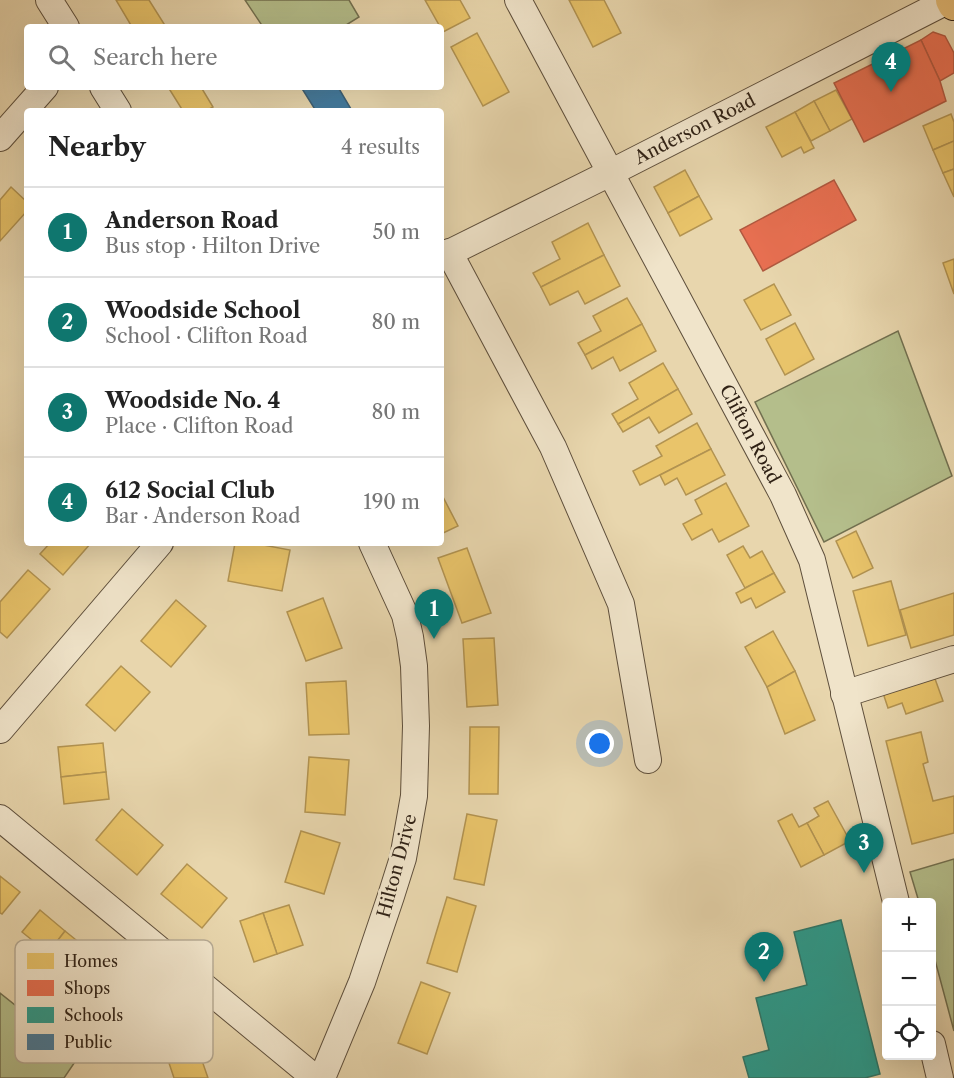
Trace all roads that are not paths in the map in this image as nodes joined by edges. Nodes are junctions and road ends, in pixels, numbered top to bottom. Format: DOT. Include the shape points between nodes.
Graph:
graph roads {
  1 [pos="50,0"];
  2 [pos="518,0"];
  3 [pos="952,1"];
  4 [pos="64,24"];
  5 [pos="42,90"];
  6 [pos="105,90"];
  7 [pos="26,108"];
  8 [pos="116,108"];
  9 [pos="24,111"];
  10 [pos="0,138"];
  11 [pos="610,173"];
  12 [pos="445,254"];
  13 [pos="157,546"];
  14 [pos="373,546"];
  15 [pos="954,659"];
  16 [pos="844,694"];
  17 [pos="0,730"];
  18 [pos="648,760"];
  19 [pos="0,818"];
  20 [pos="895,898"];
  21 [pos="148,940"];
  22 [pos="213,994"];
  23 [pos="936,1060"];
  24 [pos="315,1078"];
  25 [pos="322,1078"];
  26 [pos="940,1078"];
  1 -- 4 [label="street"];
  2 -- 11 [label="street, Clifton Road"];
  3 -- 11 [label="street, Anderson Road"];
  5 -- 7 [label="street"];
  6 -- 8 [label="street"];
  9 -- 10 [label="street"];
  11 -- 12 [label="street, Anderson Road"];
  11 -- 16 [label="street, Clifton Road" via="783,495 812,560"];
  12 -- 18 [label="street" via="553,447 621,604"];
  13 -- 17 [label="street"];
  14 -- 25 [label="street, Hilton Drive" via="405,615 410,638 416,726 414,796 391,896 362,982"];
  15 -- 16 [label="street"];
  16 -- 20 [label="street, Clifton Road"];
  19 -- 21 [label="street"];
  22 -- 24 [label="street"];
  23 -- 26 [label="street"];
}
